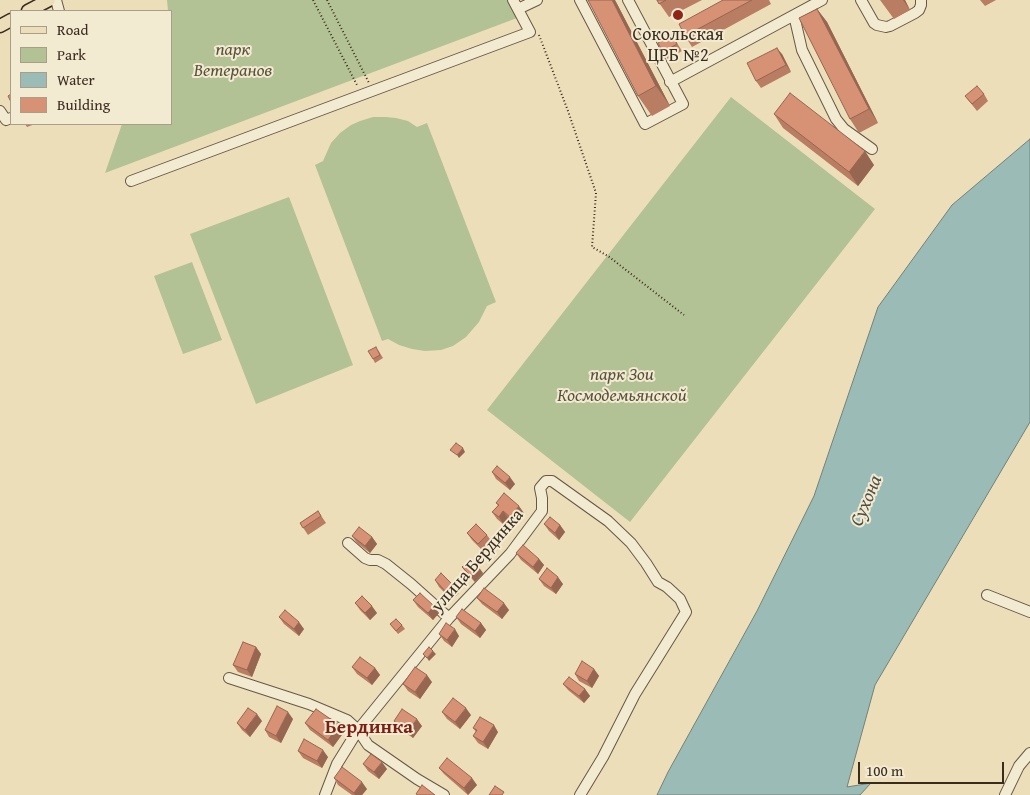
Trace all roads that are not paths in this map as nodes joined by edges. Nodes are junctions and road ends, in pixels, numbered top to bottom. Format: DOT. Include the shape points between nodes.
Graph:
graph roads {
  1 [pos="50,0"];
  2 [pos="537,0"];
  3 [pos="580,0"];
  4 [pos="628,0"];
  5 [pos="822,0"];
  6 [pos="861,0"];
  7 [pos="921,0"];
  8 [pos="516,5"];
  9 [pos="30,10"];
  10 [pos="794,16"];
  11 [pos="670,82"];
  12 [pos="0,111"];
  13 [pos="10,118"];
  14 [pos="872,149"];
  15 [pos="131,181"];
  16 [pos="348,543"];
  17 [pos="987,595"];
  18 [pos="1030,612"];
  19 [pos="449,618"];
  20 [pos="229,678"];
  21 [pos="358,730"];
  22 [pos="1030,753"];
  23 [pos="325,795"];
  24 [pos="444,795"];
  25 [pos="580,795"];
  26 [pos="1005,795"];
  1 -- 9 [label="main road"];
  2 -- 8 [label="street"];
  3 -- 11 [label="street" via="645,124 682,104"];
  4 -- 11 [label="street"];
  5 -- 10 [label="street"];
  6 -- 7 [label="street" via="874,23 886,27 919,10"];
  8 -- 15 [label="street" via="530,32"];
  10 -- 11 [label="street"];
  10 -- 14 [label="street" via="802,50 836,120 844,130"];
  12 -- 13 [label="street" via="6,120"];
  16 -- 19 [label="street" via="367,559 386,564"];
  17 -- 18 [label="street"];
  19 -- 21 [label="street, улица Бердинка"];
  19 -- 25 [label="street, улица Бердинка" via="510,554 542,511 540,488 546,481 608,521 631,543 658,582 680,600 686,612 635,694"];
  20 -- 21 [label="street" via="316,707 346,720"];
  21 -- 23 [label="street, улица Бердинка"];
  21 -- 24 [label="street" via="368,745"];
  22 -- 26 [label="street" via="1019,766"];
}
